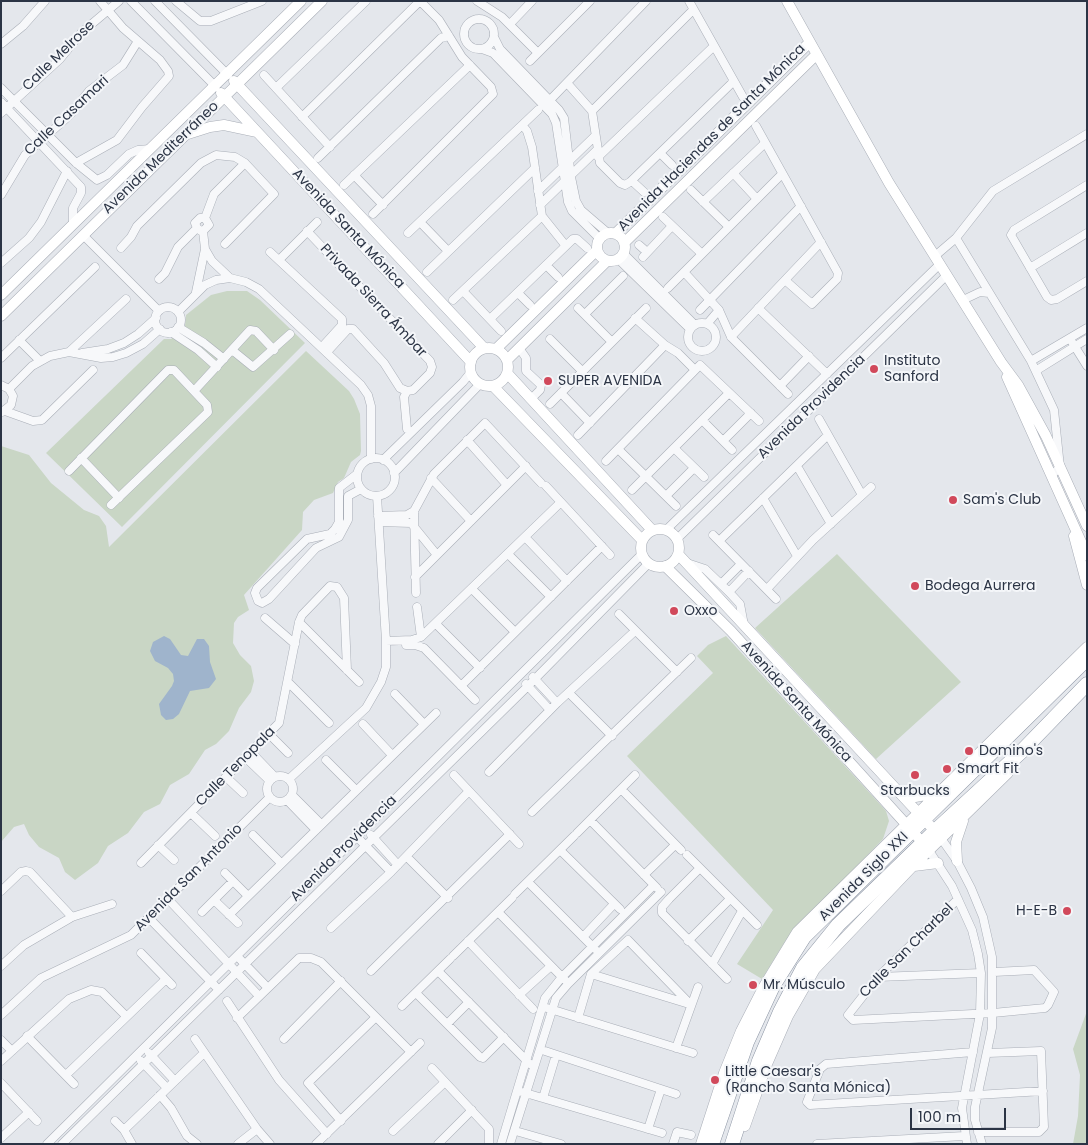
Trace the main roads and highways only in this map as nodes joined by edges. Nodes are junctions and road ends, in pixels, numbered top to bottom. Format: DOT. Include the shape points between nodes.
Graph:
graph roads {
  1 [pos="1086,653"];
  2 [pos="1085,687"];
  3 [pos="956,787"];
  4 [pos="939,792"];
  5 [pos="708,1138"];
  6 [pos="732,1144"];
  1 -- 3 [label="highway, Avenida Siglo XXI" via="994,744"];
  2 -- 6 [label="highway, Avenida Siglo XXI" via="882,890 838,925 803,968"];
  3 -- 4 [label="highway"];
  3 -- 5 [label="highway, Avenida Siglo XXI" via="921,815 800,935 747,1042"];
}
